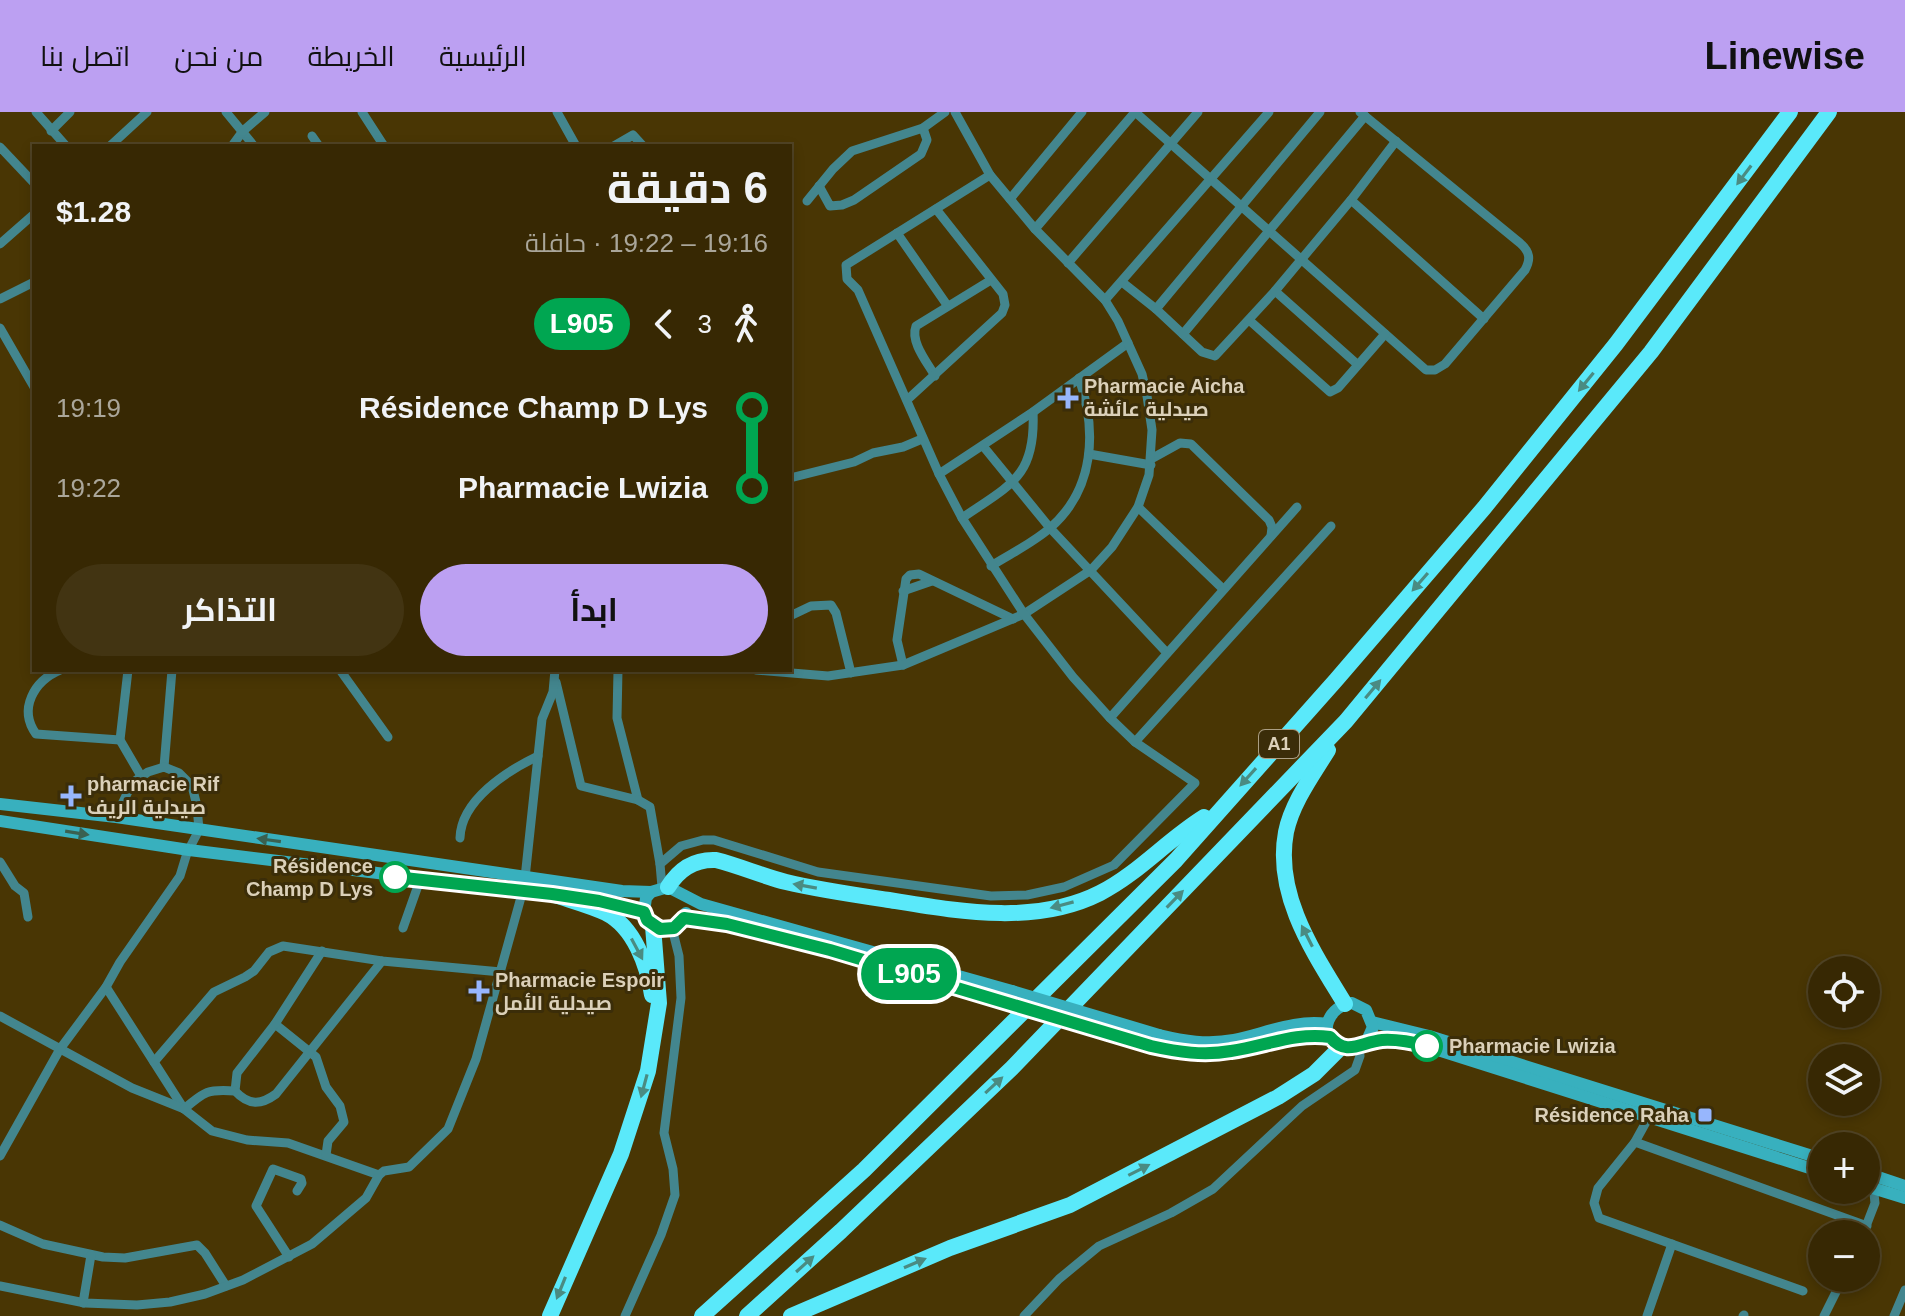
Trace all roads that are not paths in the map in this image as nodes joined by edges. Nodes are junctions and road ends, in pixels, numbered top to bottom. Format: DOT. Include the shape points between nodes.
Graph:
graph roads {
  1 [pos="36,112"];
  2 [pos="70,112"];
  3 [pos="147,112"];
  4 [pos="226,112"];
  5 [pos="265,112"];
  6 [pos="362,112"];
  7 [pos="557,112"];
  8 [pos="945,112"];
  9 [pos="955,112"];
  10 [pos="1082,112"];
  11 [pos="1135,112"];
  12 [pos="1198,112"];
  13 [pos="1269,112"];
  14 [pos="1320,112"];
  15 [pos="1790,112"];
  16 [pos="1829,112"];
  17 [pos="1363,114"];
  18 [pos="923,128"];
  19 [pos="51,131"];
  20 [pos="243,131"];
  21 [pos="312,136"];
  22 [pos="1396,141"];
  23 [pos="1172,143"];
  24 [pos="64,144"];
  25 [pos="112,144"];
  26 [pos="233,144"];
  27 [pos="253,144"];
  28 [pos="318,144"];
  29 [pos="383,144"];
  30 [pos="575,144"];
  31 [pos="617,144"];
  32 [pos="641,144"];
  33 [pos="0,147"];
  34 [pos="990,175"];
  35 [pos="1212,179"];
  36 [pos="32,181"];
  37 [pos="819,186"];
  38 [pos="1010,199"];
  39 [pos="1351,200"];
  40 [pos="807,201"];
  41 [pos="1243,206"];
  42 [pos="936,209"];
  43 [pos="32,216"];
  44 [pos="0,227"];
  45 [pos="1035,229"];
  46 [pos="1270,231"];
  47 [pos="897,233"];
  48 [pos="4,240"];
  49 [pos="1302,257"];
  50 [pos="1068,263"];
  51 [pos="991,280"];
  52 [pos="1122,282"];
  53 [pos="32,283"];
  54 [pos="1275,291"];
  55 [pos="0,299"];
  56 [pos="1105,300"];
  57 [pos="947,305"];
  58 [pos="1156,309"];
  59 [pos="1484,319"];
  60 [pos="1249,320"];
  61 [pos="0,328"];
  62 [pos="1183,334"];
  63 [pos="1385,334"];
  64 [pos="1128,343"];
  65 [pos="1357,364"];
  66 [pos="935,376"];
  67 [pos="1079,378"];
  68 [pos="32,384"];
  69 [pos="907,400"];
  70 [pos="1033,412"];
  71 [pos="922,439"];
  72 [pos="983,446"];
  73 [pos="1089,454"];
  74 [pos="1151,462"];
  75 [pos="939,474"];
  76 [pos="792,478"];
  77 [pos="1014,483"];
  78 [pos="1138,507"];
  79 [pos="1297,507"];
  80 [pos="962,518"];
  81 [pos="1331,526"];
  82 [pos="1050,528"];
  83 [pos="1271,536"];
  84 [pos="991,566"];
  85 [pos="1091,570"];
  86 [pos="1223,589"];
  87 [pos="1024,614"];
  88 [pos="792,616"];
  89 [pos="1013,619"];
  90 [pos="1167,653"];
  91 [pos="903,665"];
  92 [pos="57,672"];
  93 [pos="128,672"];
  94 [pos="172,672"];
  95 [pos="341,672"];
  96 [pos="555,672"];
  97 [pos="618,672"];
  98 [pos="784,672"];
  99 [pos="851,673"];
  100 [pos="556,682"];
  101 [pos="1110,718"];
  102 [pos="1346,721"];
  103 [pos="388,737"];
  104 [pos="120,740"];
  105 [pos="1135,742"];
  106 [pos="538,756"];
  107 [pos="164,767"];
  108 [pos="141,776"];
  109 [pos="638,800"];
  110 [pos="0,804"];
  111 [pos="1222,806"];
  112 [pos="116,817"];
  113 [pos="0,821"];
  114 [pos="199,830"];
  115 [pos="460,838"];
  116 [pos="189,850"];
  117 [pos="0,862"];
  118 [pos="660,864"];
  119 [pos="420,880"];
  120 [pos="524,884"];
  121 [pos="660,889"];
  122 [pos="552,894"];
  123 [pos="683,897"];
  124 [pos="28,917"];
  125 [pos="684,918"];
  126 [pos="648,919"];
  127 [pos="403,928"];
  128 [pos="672,928"];
  129 [pos="322,951"];
  130 [pos="382,961"];
  131 [pos="501,972"];
  132 [pos="106,987"];
  133 [pos="1007,996"];
  134 [pos="1345,1004"];
  135 [pos="0,1016"];
  136 [pos="1372,1022"];
  137 [pos="275,1024"];
  138 [pos="655,1033"];
  139 [pos="1345,1040"];
  140 [pos="60,1049"];
  141 [pos="311,1050"];
  142 [pos="154,1062"];
  143 [pos="235,1091"];
  144 [pos="184,1109"];
  145 [pos="1652,1112"];
  146 [pos="1635,1142"];
  147 [pos="326,1155"];
  148 [pos="1808,1155"];
  149 [pos="0,1156"];
  150 [pos="1808,1167"];
  151 [pos="379,1175"];
  152 [pos="1880,1182"];
  153 [pos="1904,1186"];
  154 [pos="297,1191"];
  155 [pos="1839,1220"];
  156 [pos="0,1225"];
  157 [pos="1672,1244"];
  158 [pos="91,1255"];
  159 [pos="289,1257"];
  160 [pos="0,1286"];
  161 [pos="226,1286"];
  162 [pos="1905,1290"];
  163 [pos="1803,1291"];
  164 [pos="1836,1292"];
  165 [pos="83,1303"];
  166 [pos="550,1316"];
  167 [pos="625,1316"];
  168 [pos="702,1316"];
  169 [pos="747,1316"];
  170 [pos="791,1316"];
  171 [pos="1024,1316"];
  172 [pos="1647,1316"];
  173 [pos="1824,1316"];
  174 [pos="1894,1316"];
  1 -- 19 [label="street"];
  2 -- 19 [label="street"];
  3 -- 25 [label="street"];
  4 -- 20 [label="street"];
  5 -- 20 [label="street"];
  6 -- 29 [label="street"];
  7 -- 30 [label="street"];
  8 -- 18 [label="street"];
  9 -- 34 [label="street"];
  10 -- 38 [label="street"];
  11 -- 23 [label="street"];
  11 -- 45 [label="street"];
  12 -- 23 [label="street"];
  13 -- 35 [label="street"];
  14 -- 41 [label="street"];
  15 -- 111 [label="highway, A1, one-way" via="1616,344 1484,508"];
  102 -- 16 [label="highway, A1, one-way" via="1651,352"];
  17 -- 22 [label="street"];
  17 -- 46 [label="street"];
  18 -- 37 [label="street" via="852,151"];
  18 -- 37 [label="street" via="927,140 921,154 854,200 830,206"];
  19 -- 24 [label="street"];
  20 -- 26 [label="street"];
  20 -- 27 [label="street"];
  21 -- 28 [label="street"];
  22 -- 39 [label="street"];
  22 -- 59 [label="street" via="1528,253 1525,270"];
  23 -- 35 [label="street"];
  23 -- 50 [label="street"];
  31 -- 32 [label="street" via="633,135"];
  33 -- 36 [label="street"];
  34 -- 38 [label="street"];
  34 -- 42 [label="street"];
  35 -- 41 [label="street"];
  35 -- 52 [label="street"];
  37 -- 40 [label="street"];
  38 -- 45 [label="street"];
  39 -- 49 [label="street"];
  39 -- 59 [label="street"];
  41 -- 46 [label="street"];
  41 -- 58 [label="street"];
  42 -- 47 [label="street"];
  42 -- 51 [label="street"];
  43 -- 48 [label="street"];
  44 -- 48 [label="street"];
  45 -- 50 [label="street"];
  46 -- 49 [label="street"];
  46 -- 62 [label="street"];
  47 -- 57 [label="street"];
  47 -- 69 [label="street" via="846,265 845,272"];
  49 -- 54 [label="street"];
  49 -- 63 [label="street"];
  50 -- 56 [label="street"];
  51 -- 57 [label="street"];
  51 -- 66 [label="street" via="1003,294 1004,309"];
  52 -- 56 [label="street"];
  52 -- 58 [label="street"];
  53 -- 55 [label="street"];
  54 -- 60 [label="street"];
  54 -- 65 [label="street"];
  56 -- 64 [label="street"];
  57 -- 66 [label="street" via="913,332"];
  58 -- 62 [label="street"];
  59 -- 63 [label="street" via="1435,370 1426,370"];
  60 -- 62 [label="street" via="1215,356 1202,352"];
  60 -- 65 [label="street" via="1328,391 1338,388"];
  61 -- 68 [label="street"];
  63 -- 65 [label="street"];
  64 -- 67 [label="street"];
  64 -- 74 [label="street" via="1151,415"];
  66 -- 69 [label="street"];
  67 -- 70 [label="street"];
  67 -- 73 [label="street" via="1091,426"];
  69 -- 71 [label="street"];
  70 -- 72 [label="street"];
  70 -- 77 [label="street" via="1031,452"];
  71 -- 75 [label="street"];
  71 -- 76 [label="street"];
  72 -- 75 [label="street"];
  72 -- 77 [label="street"];
  73 -- 74 [label="street"];
  73 -- 82 [label="street" via="1083,482"];
  74 -- 78 [label="street"];
  74 -- 83 [label="street" via="1180,443 1191,444 1269,520"];
  75 -- 80 [label="street"];
  77 -- 80 [label="street"];
  77 -- 82 [label="street"];
  78 -- 85 [label="street"];
  78 -- 86 [label="street"];
  79 -- 83 [label="street"];
  80 -- 84 [label="street"];
  81 -- 105 [label="street"];
  82 -- 84 [label="street"];
  82 -- 85 [label="street"];
  83 -- 86 [label="street"];
  84 -- 87 [label="street"];
  85 -- 87 [label="street"];
  85 -- 90 [label="street"];
  86 -- 90 [label="street"];
  87 -- 89 [label="street"];
  87 -- 101 [label="street"];
  88 -- 99 [label="street" via="811,606 831,605"];
  89 -- 91 [label="street"];
  89 -- 91 [label="street" via="932,581 903,591 897,640"];
  90 -- 101 [label="street"];
  91 -- 99 [label="street"];
  92 -- 104 [label="street" via="30,698 28,718 36,734"];
  93 -- 104 [label="street"];
  94 -- 107 [label="street"];
  95 -- 103 [label="street"];
  96 -- 100 [label="street"];
  97 -- 109 [label="street" via="617,718"];
  98 -- 99 [label="street"];
  100 -- 106 [label="street" via="542,719"];
  100 -- 109 [label="street" via="581,786"];
  101 -- 105 [label="street"];
  134 -- 102 [label="highway, one-way" via="1293,910 1284,857 1296,804"];
  169 -- 102 [label="highway, A1, one-way" via="1012,1068"];
  104 -- 108 [label="street"];
  105 -- 118 [label="street" via="1195,783 1114,865 1044,893 991,896 818,872 714,840 681,846"];
  106 -- 115 [label="street" via="509,772 473,804"];
  106 -- 120 [label="street"];
  107 -- 108 [label="street"];
  107 -- 114 [label="street" via="192,786"];
  108 -- 112 [label="street" via="132,783"];
  109 -- 118 [label="street" via="650,807"];
  110 -- 112 [label="street"];
  111 -- 121 [label="highway, one-way" via="1132,874 1097,894 1043,911 953,910 898,902 788,883 704,859 685,867"];
  111 -- 168 [label="highway, A1" via="1176,860 864,1170"];
  112 -- 114 [label="street"];
  113 -- 116 [label="street, one-way"];
  114 -- 116 [label="street"];
  120 -- 114 [label="street, one-way"];
  116 -- 119 [label="street"];
  116 -- 132 [label="street" via="180,876"];
  117 -- 124 [label="street" via="24,893"];
  118 -- 121 [label="street"];
  119 -- 120 [label="street"];
  119 -- 127 [label="street"];
  120 -- 121 [label="street"];
  120 -- 122 [label="street"];
  120 -- 131 [label="street"];
  121 -- 123 [label="street"];
  121 -- 126 [label="street" via="646,898"];
  122 -- 126 [label="street" via="599,901"];
  122 -- 138 [label="highway, one-way" via="609,914 633,940 651,989"];
  123 -- 125 [label="street"];
  123 -- 133 [label="street"];
  125 -- 128 [label="street"];
  125 -- 133 [label="street" via="727,924"];
  126 -- 128 [label="street" via="660,929"];
  126 -- 138 [label="highway" via="659,977"];
  128 -- 167 [label="street" via="681,998 664,1133 675,1195"];
  129 -- 130 [label="street"];
  129 -- 137 [label="street"];
  129 -- 142 [label="street" via="275,948 254,971 214,992"];
  130 -- 131 [label="street"];
  130 -- 141 [label="street"];
  131 -- 151 [label="street" via="448,1129 409,1167"];
  132 -- 140 [label="street"];
  132 -- 142 [label="street"];
  133 -- 139 [label="street, bridge" via="1208,1054 1293,1036"];
  134 -- 136 [label="street" via="1360,1005"];
  134 -- 139 [label="street" via="1336,1008"];
  135 -- 140 [label="street"];
  136 -- 139 [label="street" via="1372,1033"];
  136 -- 145 [label="street" via="1429,1036"];
  137 -- 141 [label="street"];
  137 -- 143 [label="street" via="237,1073"];
  138 -- 166 [label="highway, one-way" via="641,1098 621,1154"];
  139 -- 145 [label="street" via="1419,1044"];
  170 -- 139 [label="highway, one-way" via="950,1248 1070,1205 1278,1097 1314,1074"];
  139 -- 171 [label="street" via="1360,1056 1355,1070 1302,1106 1213,1189 1099,1246"];
  140 -- 144 [label="street" via="139,1092"];
  140 -- 149 [label="street"];
  141 -- 143 [label="street" via="264,1103 251,1103"];
  141 -- 147 [label="street" via="328,1094 345,1118 328,1141"];
  142 -- 144 [label="street"];
  143 -- 144 [label="street" via="208,1090"];
  144 -- 147 [label="street" via="212,1131"];
  145 -- 146 [label="street"];
  145 -- 148 [label="street"];
  145 -- 150 [label="street"];
  146 -- 155 [label="street"];
  146 -- 157 [label="street" via="1598,1188 1595,1209 1599,1218"];
  147 -- 151 [label="street"];
  151 -- 159 [label="street" via="366,1198 343,1220"];
  152 -- 153 [label="street"];
  154 -- 159 [label="street" via="301,1179 273,1169 256,1206"];
  156 -- 158 [label="street" via="43,1244"];
  157 -- 163 [label="street"];
  157 -- 172 [label="street"];
  158 -- 161 [label="street" via="125,1258 197,1245"];
  158 -- 165 [label="street"];
  159 -- 161 [label="street"];
  160 -- 165 [label="street"];
  161 -- 165 [label="street" via="170,1302"];
  162 -- 174 [label="street"];
  164 -- 173 [label="street"];
}
